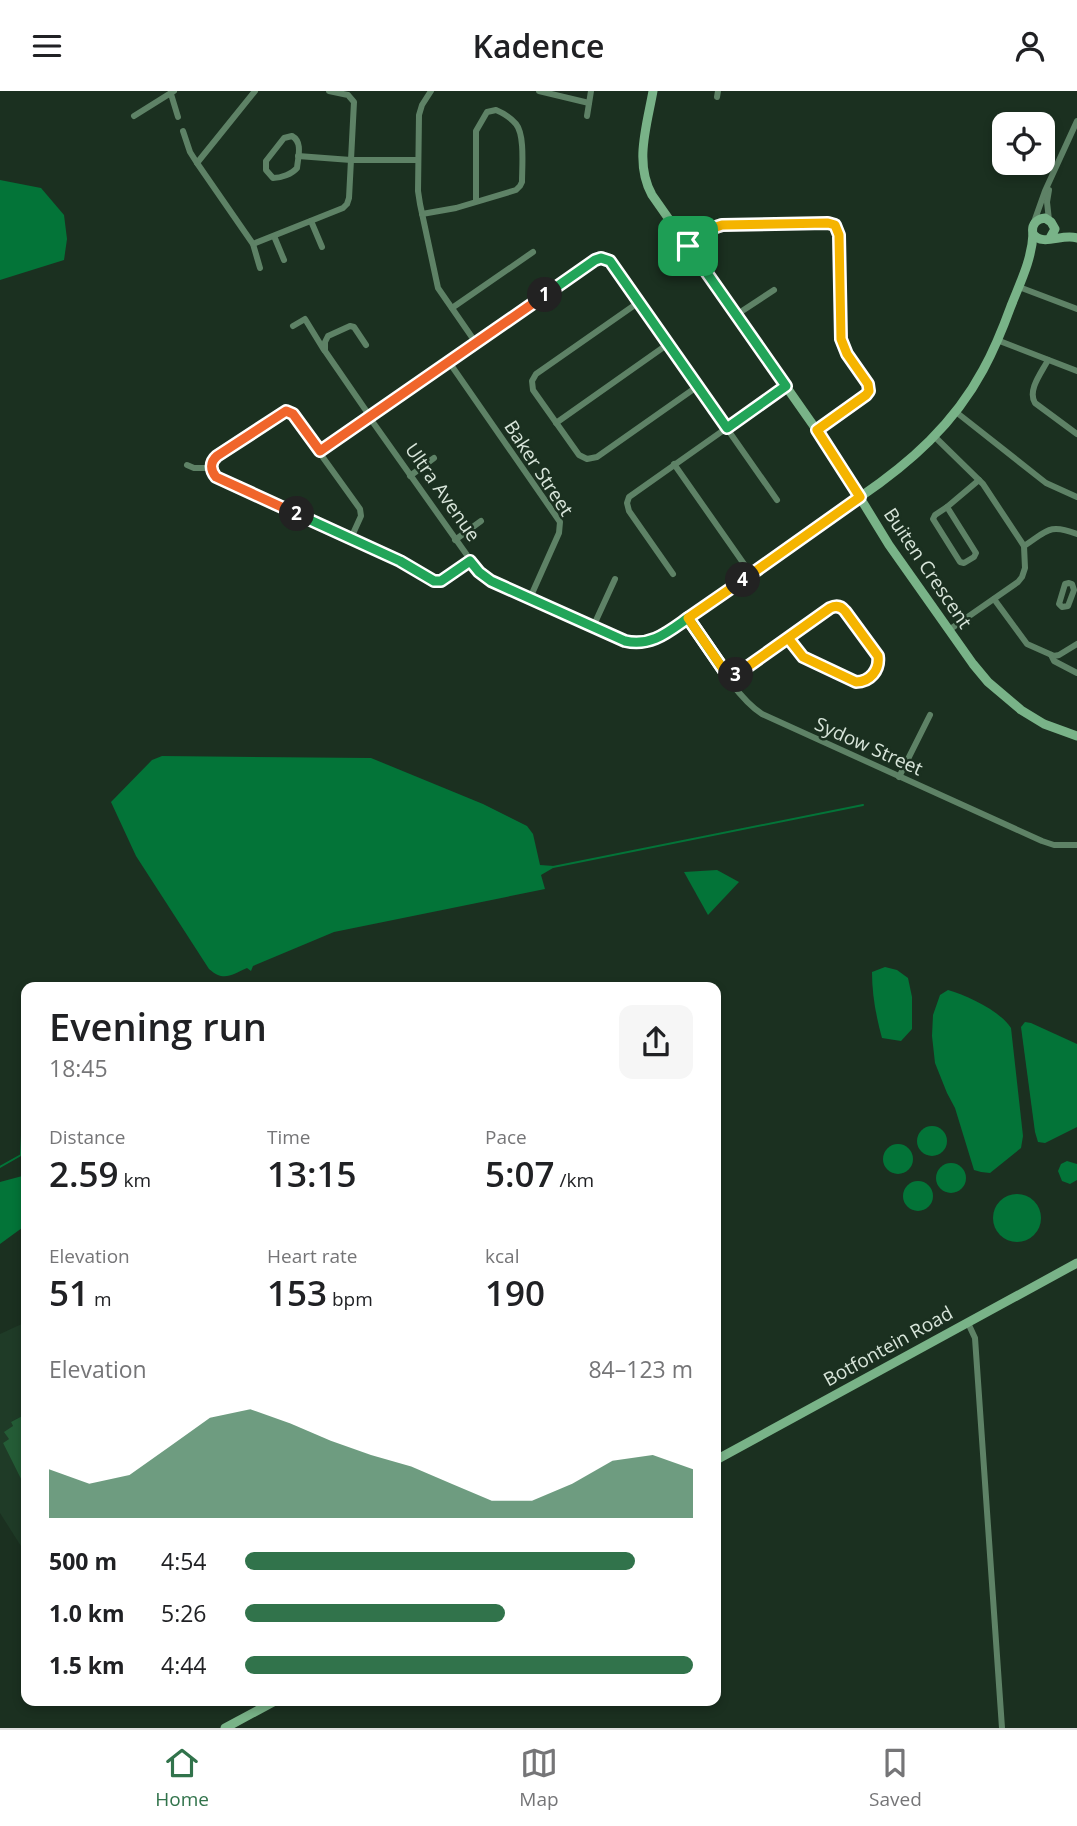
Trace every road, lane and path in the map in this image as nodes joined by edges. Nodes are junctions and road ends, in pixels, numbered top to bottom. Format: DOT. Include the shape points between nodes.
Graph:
graph roads {
  1 [pos="255,91"];
  2 [pos="328,91"];
  3 [pos="357,91"];
  4 [pos="431,91"];
  5 [pos="539,91"];
  6 [pos="591,91"];
  7 [pos="653,91"];
  8 [pos="173,92"];
  9 [pos="550,92"];
  10 [pos="352,98"];
  11 [pos="589,103"];
  12 [pos="134,115"];
  13 [pos="587,116"];
  14 [pos="178,117"];
  15 [pos="1077,121"];
  16 [pos="183,131"];
  17 [pos="298,156"];
  18 [pos="351,160"];
  19 [pos="418,160"];
  20 [pos="197,163"];
  21 [pos="1050,184"];
  22 [pos="476,201"];
  23 [pos="422,214"];
  24 [pos="311,221"];
  25 [pos="1051,222"];
  26 [pos="1033,229"];
  27 [pos="274,236"];
  28 [pos="1077,237"];
  29 [pos="1050,239"];
  30 [pos="253,244"];
  31 [pos="688,246"];
  32 [pos="322,247"];
  33 [pos="533,251"];
  34 [pos="284,260"];
  35 [pos="1026,267"];
  36 [pos="260,268"];
  37 [pos="1019,287"];
  38 [pos="775,290"];
  39 [pos="639,302"];
  40 [pos="452,308"];
  41 [pos="1077,309"];
  42 [pos="736,315"];
  43 [pos="293,326"];
  44 [pos="998,340"];
  45 [pos="476,343"];
  46 [pos="668,344"];
  47 [pos="366,345"];
  48 [pos="325,351"];
  49 [pos="1048,360"];
  50 [pos="449,362"];
  51 [pos="1077,371"];
  52 [pos="698,386"];
  53 [pos="786,386"];
  54 [pos="956,412"];
  55 [pos="370,417"];
  56 [pos="556,422"];
  57 [pos="727,428"];
  58 [pos="817,430"];
  59 [pos="1077,434"];
  60 [pos="935,437"];
  61 [pos="320,451"];
  62 [pos="434,458"];
  63 [pos="674,464"];
  64 [pos="187,465"];
  65 [pos="211,468"];
  66 [pos="410,476"];
  67 [pos="979,480"];
  68 [pos="860,497"];
  69 [pos="1077,497"];
  70 [pos="777,500"];
  71 [pos="947,507"];
  72 [pos="481,521"];
  73 [pos="1077,534"];
  74 [pos="351,538"];
  75 [pos="455,540"];
  76 [pos="1024,546"];
  77 [pos="470,561"];
  78 [pos="673,574"];
  79 [pos="751,574"];
  80 [pos="615,579"];
  81 [pos="530,598"];
  82 [pos="994,599"];
  83 [pos="688,618"];
  84 [pos="593,627"];
  85 [pos="949,630"];
  86 [pos="788,638"];
  87 [pos="1077,645"];
  88 [pos="1051,655"];
  89 [pos="1077,673"];
  90 [pos="730,679"];
  91 [pos="930,715"];
  92 [pos="1077,736"];
  93 [pos="899,777"];
  94 [pos="1077,845"];
  95 [pos="1077,1263"];
  96 [pos="968,1323"];
  97 [pos="721,1457"];
  98 [pos="266,1706"];
  99 [pos="225,1728"];
  100 [pos="1002,1728"];
  1 -- 20 [label="street"];
  2 -- 10 [label="street"];
  3 -- 10 [label="street"];
  4 -- 19 [label="street" via="419,115"];
  5 -- 9 [label="street"];
  6 -- 11 [label="street"];
  7 -- 31 [label="street, Buiten Crescent" via="642,157 644,176"];
  8 -- 12 [label="street"];
  8 -- 14 [label="street"];
  9 -- 11 [label="street"];
  10 -- 18 [label="street"];
  11 -- 13 [label="street"];
  15 -- 21 [label="street"];
  16 -- 20 [label="street"];
  17 -- 17 [label="street" via="298,140 286,137 266,161 265,170 275,178 293,172"];
  17 -- 18 [label="street"];
  18 -- 19 [label="street"];
  18 -- 24 [label="street" via="347,204"];
  19 -- 23 [label="street"];
  20 -- 30 [label="street"];
  21 -- 25 [label="street"];
  21 -- 26 [label="street"];
  22 -- 22 [label="street" via="516,190 522,182 518,128 496,110 487,112 476,131"];
  22 -- 23 [label="street"];
  23 -- 40 [label="street" via="437,283"];
  24 -- 27 [label="street"];
  24 -- 32 [label="street"];
  25 -- 26 [label="street" via="1040,219"];
  25 -- 28 [label="street"];
  25 -- 29 [label="street" via="1055,229"];
  26 -- 29 [label="street" via="1040,240"];
  26 -- 35 [label="street, Ultra Avenue"];
  27 -- 30 [label="street"];
  27 -- 34 [label="street"];
  28 -- 29 [label="street"];
  29 -- 35 [label="street, Ultra Avenue"];
  30 -- 36 [label="street"];
  31 -- 42 [label="street, Buiten Crescent"];
  31 -- 58 [label="street" via="722,225 828,223 837,227 841,339 869,391"];
  33 -- 40 [label="street"];
  35 -- 37 [label="street, Ultra Avenue"];
  37 -- 41 [label="street"];
  37 -- 44 [label="street, Ultra Avenue"];
  38 -- 42 [label="street"];
  39 -- 45 [label="street" via="612,264 595,260"];
  39 -- 46 [label="street"];
  39 -- 56 [label="street" via="534,376 533,390"];
  40 -- 45 [label="street"];
  42 -- 53 [label="street, Buiten Crescent"];
  43 -- 48 [label="street, Ultra Avenue" via="305,319"];
  44 -- 49 [label="street"];
  44 -- 54 [label="street, Ultra Avenue"];
  45 -- 50 [label="street"];
  46 -- 52 [label="street"];
  46 -- 56 [label="street"];
  47 -- 48 [label="street" via="350,326 328,337"];
  48 -- 55 [label="street, Ultra Avenue"];
  49 -- 51 [label="street"];
  49 -- 59 [label="street" via="1032,400"];
  50 -- 55 [label="street"];
  50 -- 81 [label="street, Baker Street" via="559,522 559,533"];
  52 -- 56 [label="street" via="591,459 579,455"];
  52 -- 57 [label="street"];
  53 -- 57 [label="street"];
  53 -- 58 [label="street, Buiten Crescent"];
  54 -- 60 [label="street, Ultra Avenue"];
  54 -- 69 [label="street" via="1046,483"];
  55 -- 61 [label="street"];
  55 -- 66 [label="street, Ultra Avenue"];
  57 -- 63 [label="street"];
  57 -- 70 [label="street"];
  58 -- 68 [label="street, Buiten Crescent"];
  60 -- 67 [label="street"];
  60 -- 68 [label="street, Ultra Avenue"];
  61 -- 65 [label="street" via="286,411 217,456"];
  61 -- 74 [label="street" via="360,512"];
  62 -- 66 [label="street"];
  63 -- 78 [label="street" via="631,494 627,503"];
  63 -- 79 [label="street"];
  64 -- 65 [label="street"];
  65 -- 74 [label="street" via="219,478"];
  66 -- 75 [label="street, Ultra Avenue"];
  67 -- 71 [label="street"];
  67 -- 76 [label="street"];
  68 -- 79 [label="street, Ultra Avenue"];
  68 -- 85 [label="street, Buiten Crescent"];
  71 -- 71 [label="street" via="976,553 964,563 933,519"];
  72 -- 75 [label="street"];
  73 -- 76 [label="street" via="1051,529"];
  74 -- 77 [label="street" via="434,581"];
  75 -- 77 [label="street, Ultra Avenue"];
  76 -- 82 [label="street" via="1023,577"];
  77 -- 81 [label="street, Ultra Avenue" via="486,578"];
  79 -- 83 [label="street, Ultra Avenue"];
  80 -- 84 [label="street"];
  81 -- 84 [label="street, Ultra Avenue"];
  82 -- 85 [label="street"];
  82 -- 88 [label="street" via="1025,643"];
  83 -- 84 [label="street, Ultra Avenue" via="643,643 625,641"];
  83 -- 90 [label="street, Sydow Street"];
  85 -- 92 [label="street, Buiten Crescent" via="1001,695 1044,724"];
  86 -- 86 [label="street" via="830,608 841,607 878,656 878,667 864,681 856,682 803,657"];
  86 -- 90 [label="street"];
  87 -- 88 [label="street"];
  88 -- 89 [label="street"];
  90 -- 93 [label="street, Sydow Street" via="762,714"];
  91 -- 93 [label="street"];
  93 -- 94 [label="street, Sydow Street" via="1042,841"];
  95 -- 96 [label="street, Botfontein Road"];
  96 -- 97 [label="street, Botfontein Road"];
  96 -- 100 [label="street" via="975,1338"];
  98 -- 99 [label="street"];
}
